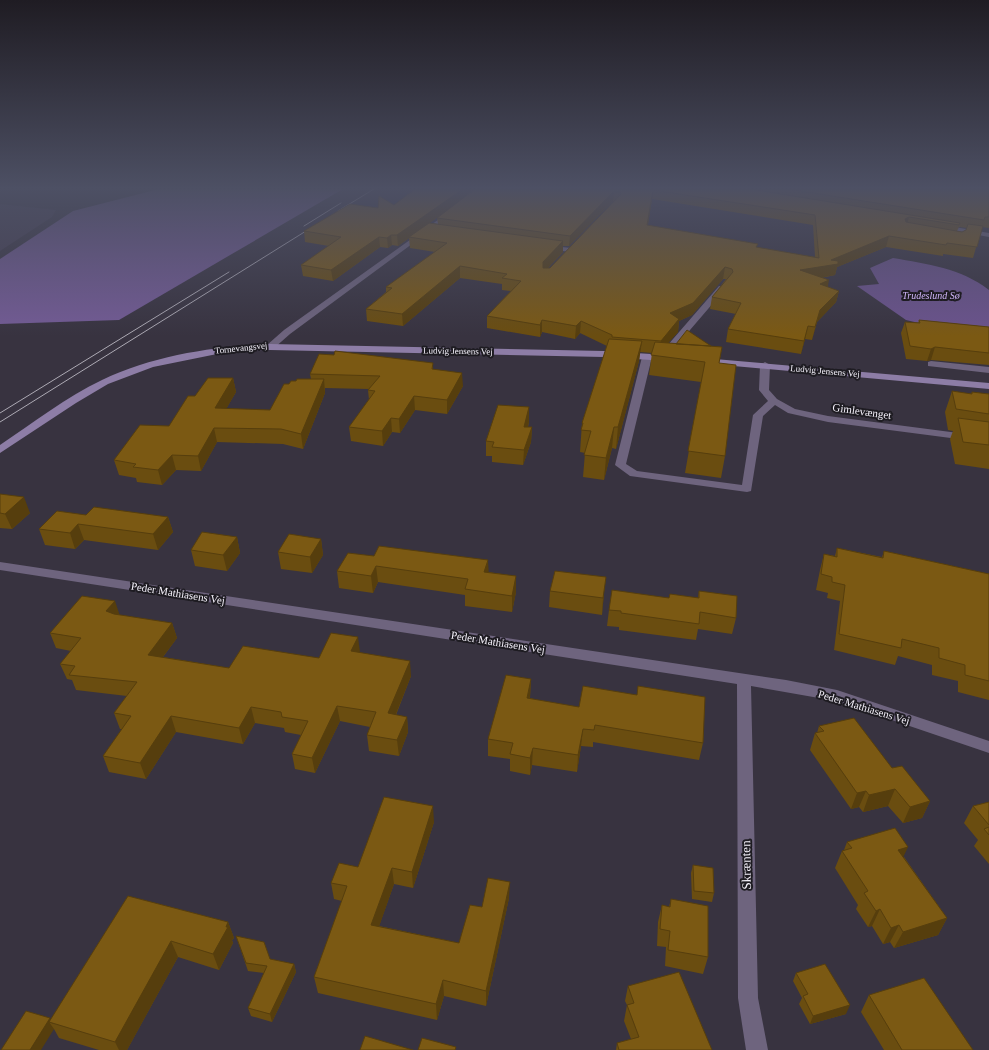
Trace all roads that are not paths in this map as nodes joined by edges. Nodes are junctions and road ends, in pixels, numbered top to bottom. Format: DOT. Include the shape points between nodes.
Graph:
graph roads {
  1 [pos="422,238"];
  2 [pos="539,246"];
  3 [pos="571,250"];
  4 [pos="726,282"];
  5 [pos="270,347"];
  6 [pos="646,357"];
  7 [pos="662,358"];
  8 [pos="678,359"];
  9 [pos="694,360"];
  10 [pos="931,364"];
  11 [pos="765,366"];
  12 [pos="989,370"];
  13 [pos="989,386"];
  14 [pos="774,401"];
  15 [pos="989,440"];
  16 [pos="0,450"];
  17 [pos="0,566"];
  18 [pos="744,680"];
  19 [pos="989,747"];
  20 [pos="758,1050"];
  1 -- 5 [label="street, Tornevangsvej" via="286,332"];
  2 -- 3 [label="street"];
  4 -- 7 [label="street"];
  5 -- 6 [label="street, Ludvig Jensens Vej"];
  5 -- 16 [label="street, Tornevangsvej" via="237,348 193,355 117,376 84,393"];
  6 -- 7 [label="street, Ludvig Jensens Vej"];
  6 -- 14 [label="street" via="620,465 634,474 748,489 758,415"];
  7 -- 8 [label="street, Ludvig Jensens Vej"];
  9 -- 11 [label="street, Ludvig Jensens Vej"];
  10 -- 12 [label="street"];
  11 -- 13 [label="street, Ludvig Jensens Vej"];
  11 -- 14 [label="street, Gimlevænget" via="764,390"];
  14 -- 15 [label="street, Gimlevænget" via="792,411 828,419"];
  17 -- 18 [label="street, Peder Mathiasens Vej"];
  18 -- 19 [label="street, Peder Mathiasens Vej" via="837,696"];
  18 -- 20 [label="street, Skrænten" via="748,998"];
}
